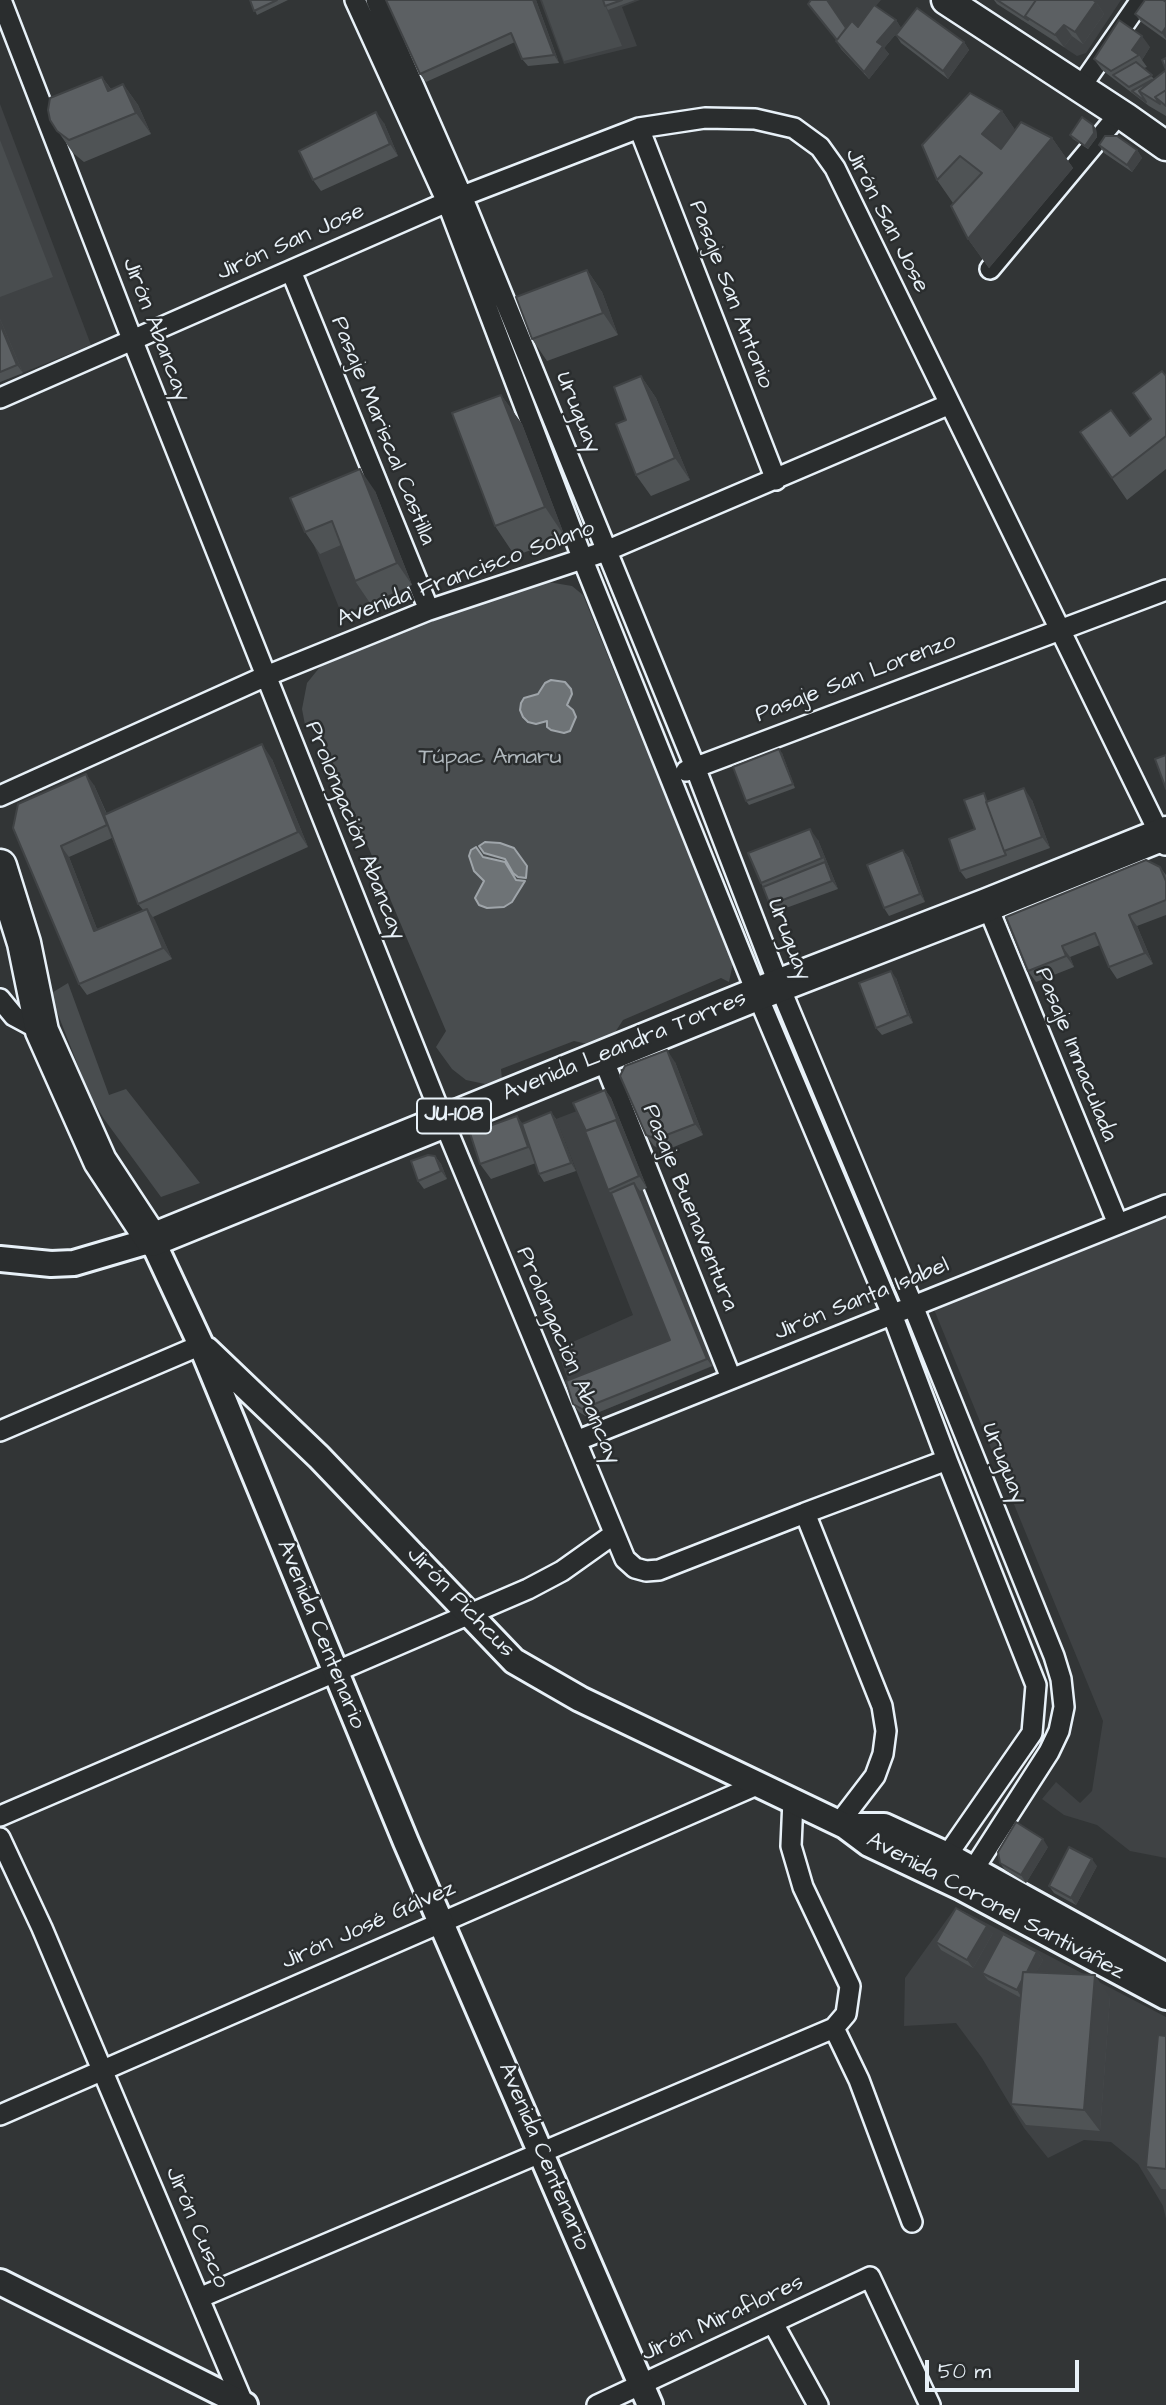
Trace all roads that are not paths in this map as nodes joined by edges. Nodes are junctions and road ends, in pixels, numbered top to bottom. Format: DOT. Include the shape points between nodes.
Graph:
graph roads {
  1 [pos="1,0"];
  2 [pos="355,0"];
  3 [pos="376,0"];
  4 [pos="946,0"];
  5 [pos="1141,0"];
  6 [pos="1080,88"];
  7 [pos="1120,113"];
  8 [pos="639,128"];
  9 [pos="1166,146"];
  10 [pos="454,199"];
  11 [pos="990,269"];
  12 [pos="290,271"];
  13 [pos="132,339"];
  14 [pos="0,398"];
  15 [pos="950,404"];
  16 [pos="776,480"];
  17 [pos="606,551"];
  18 [pos="583,560"];
  19 [pos="1166,590"];
  20 [pos="429,610"];
  21 [pos="1059,628"];
  22 [pos="266,676"];
  23 [pos="695,767"];
  24 [pos="671,776"];
  25 [pos="0,796"];
  26 [pos="1164,838"];
  27 [pos="0,866"];
  28 [pos="987,905"];
  29 [pos="768,990"];
  30 [pos="0,999"];
  31 [pos="42,1031"];
  32 [pos="601,1056"];
  33 [pos="443,1120"];
  34 [pos="1166,1205"];
  35 [pos="1118,1224"];
  36 [pos="152,1240"];
  37 [pos="0,1259"];
  38 [pos="913,1306"];
  39 [pos="892,1314"];
  40 [pos="201,1345"];
  41 [pos="731,1378"];
  42 [pos="0,1431"];
  43 [pos="576,1441"];
  44 [pos="947,1460"];
  45 [pos="805,1513"];
  46 [pos="614,1534"];
  47 [pos="469,1612"];
  48 [pos="335,1674"];
  49 [pos="759,1784"];
  50 [pos="793,1800"];
  51 [pos="0,1816"];
  52 [pos="842,1824"];
  53 [pos="0,1838"];
  54 [pos="947,1855"];
  55 [pos="933,1875"];
  56 [pos="967,1879"];
  57 [pos="441,1922"];
  58 [pos="1067,1933"];
  59 [pos="1166,1976"];
  60 [pos="1166,1997"];
  61 [pos="834,2028"];
  62 [pos="102,2070"];
  63 [pos="0,2115"];
  64 [pos="541,2152"];
  65 [pos="912,2222"];
  66 [pos="0,2282"];
  67 [pos="199,2298"];
  68 [pos="772,2323"];
  69 [pos="646,2395"];
  70 [pos="245,2405"];
  71 [pos="597,2405"];
  72 [pos="818,2405"];
  73 [pos="930,2405"];
  1 -- 13 [label="street, Jirón Abancay"];
  2 -- 10 [label="street, Uruguay"];
  3 -- 10 [label="street, Uruguay"];
  4 -- 6 [label="main road"];
  5 -- 6 [label="street"];
  6 -- 7 [label="main road"];
  7 -- 9 [label="main road"];
  7 -- 11 [label="street"];
  8 -- 10 [label="street, Jirón San Jose"];
  8 -- 15 [label="street, Jirón San Jose" via="705,118 755,118 794,128 820,147 835,168"];
  8 -- 16 [label="street, Pasaje San Antonio"];
  10 -- 12 [label="street, Jirón San Jose"];
  10 -- 17 [label="street, Uruguay"];
  10 -- 18 [label="street, Uruguay"];
  12 -- 13 [label="street, Jirón San Jose"];
  12 -- 20 [label="street, Pasaje Mariscal Castilla"];
  13 -- 14 [label="street, Jirón San Jose"];
  13 -- 22 [label="street, Jirón Abancay"];
  15 -- 16 [label="street, Avenida Francisco Solano"];
  15 -- 21 [label="street, Jirón San Jose"];
  16 -- 17 [label="street, Avenida Francisco Solano"];
  17 -- 18 [label="street, Avenida Francisco Solano"];
  17 -- 23 [label="street, Uruguay"];
  18 -- 20 [label="street, Avenida Francisco Solano"];
  18 -- 24 [label="street, Uruguay"];
  19 -- 21 [label="street, Pasaje San Lorenzo"];
  20 -- 22 [label="street, Avenida Francisco Solano"];
  21 -- 23 [label="street, Pasaje San Lorenzo"];
  21 -- 26 [label="street, Jirón San Jose"];
  22 -- 25 [label="street, Avenida Francisco Solano"];
  22 -- 33 [label="street, Prolongación Abancay"];
  23 -- 24 [label="street, Pasaje San Lorenzo"];
  23 -- 29 [label="street, Uruguay"];
  24 -- 29 [label="street, Uruguay"];
  26 -- 28 [label="main road, Avenida Leandra Torres / JU-108"];
  27 -- 31 [label="main road, Avenida Centenario" via="24,943"];
  28 -- 29 [label="main road, Avenida Leandra Torres / JU-108"];
  28 -- 35 [label="street, Pasaje Inmaculada"];
  29 -- 32 [label="main road, Avenida Leandra Torres / JU-108"];
  29 -- 38 [label="street, Uruguay"];
  29 -- 39 [label="street, Uruguay"];
  30 -- 31 [label="street" via="14,1016"];
  31 -- 36 [label="main road, Avenida Centenario" via="100,1161"];
  32 -- 33 [label="main road, Avenida Leandra Torres / JU-108"];
  32 -- 41 [label="street, Pasaje Buenaventura"];
  33 -- 36 [label="main road, Avenida Leandra Torres / JU-108"];
  33 -- 43 [label="street, Prolongación Abancay"];
  34 -- 35 [label="street, Jirón Santa Isabel"];
  35 -- 38 [label="street, Jirón Santa Isabel"];
  36 -- 37 [label="street, Avenida Leandra Torres" via="74,1263"];
  36 -- 40 [label="street, Avenida Centenario"];
  38 -- 39 [label="street, Jirón Santa Isabel"];
  38 -- 56 [label="street, Uruguay" via="1054,1656 1064,1707 1049,1752"];
  39 -- 41 [label="street, Jirón Santa Isabel"];
  39 -- 44 [label="street, Uruguay"];
  40 -- 42 [label="street"];
  40 -- 47 [label="street, Jirón Pichcus" via="319,1457"];
  40 -- 48 [label="street, Avenida Centenario"];
  41 -- 43 [label="street, Jirón Santa Isabel"];
  43 -- 46 [label="street, Prolongación Abancay"];
  44 -- 45 [label="street"];
  44 -- 54 [label="street, Uruguay" via="1036,1685 1032,1733"];
  45 -- 46 [label="street, Prolongación Abancay" via="659,1570 635,1569"];
  45 -- 52 [label="street" via="882,1706 886,1731 875,1776"];
  46 -- 47 [label="street" via="562,1571"];
  47 -- 48 [label="street"];
  47 -- 49 [label="street, Jirón Pichcus" via="514,1661 580,1699"];
  48 -- 51 [label="street"];
  48 -- 57 [label="street, Avenida Centenario"];
  49 -- 50 [label="street, Jirón Pichcus"];
  49 -- 57 [label="street, Jirón José Gálvez"];
  50 -- 52 [label="street, Jirón Pichcus"];
  50 -- 61 [label="street" via="791,1846 803,1887 850,1986 846,2014"];
  52 -- 54 [label="street, Avenida Coronel Santiváñez" via="884,1826"];
  52 -- 55 [label="street, Avenida Coronel Santiváñez" via="869,1844"];
  53 -- 62 [label="street, Jirón Cusco"];
  54 -- 55 [label="street, Uruguay"];
  54 -- 56 [label="street, Avenida Coronel Santiváñez"];
  55 -- 56 [label="street, Avenida Coronel Santiváñez"];
  56 -- 58 [label="street, Avenida Coronel Santiváñez"];
  57 -- 62 [label="street, Jirón José Gálvez"];
  57 -- 64 [label="street, Avenida Centenario"];
  58 -- 59 [label="street, Avenida Coronel Santiváñez"];
  58 -- 60 [label="street, Avenida Coronel Santiváñez"];
  61 -- 64 [label="street"];
  61 -- 65 [label="street" via="859,2080"];
  62 -- 63 [label="street, Jirón José Gálvez"];
  62 -- 67 [label="street, Jirón Cusco"];
  64 -- 67 [label="street"];
  64 -- 69 [label="street, Avenida Centenario"];
  66 -- 70 [label="street"];
  67 -- 70 [label="street, Jirón Cusco"];
  68 -- 69 [label="street, Jirón Miraflores"];
  68 -- 72 [label="street"];
  68 -- 73 [label="street, Jirón Miraflores" via="870,2277"];
  69 -- 71 [label="street, Jirón Miraflores"];
}
